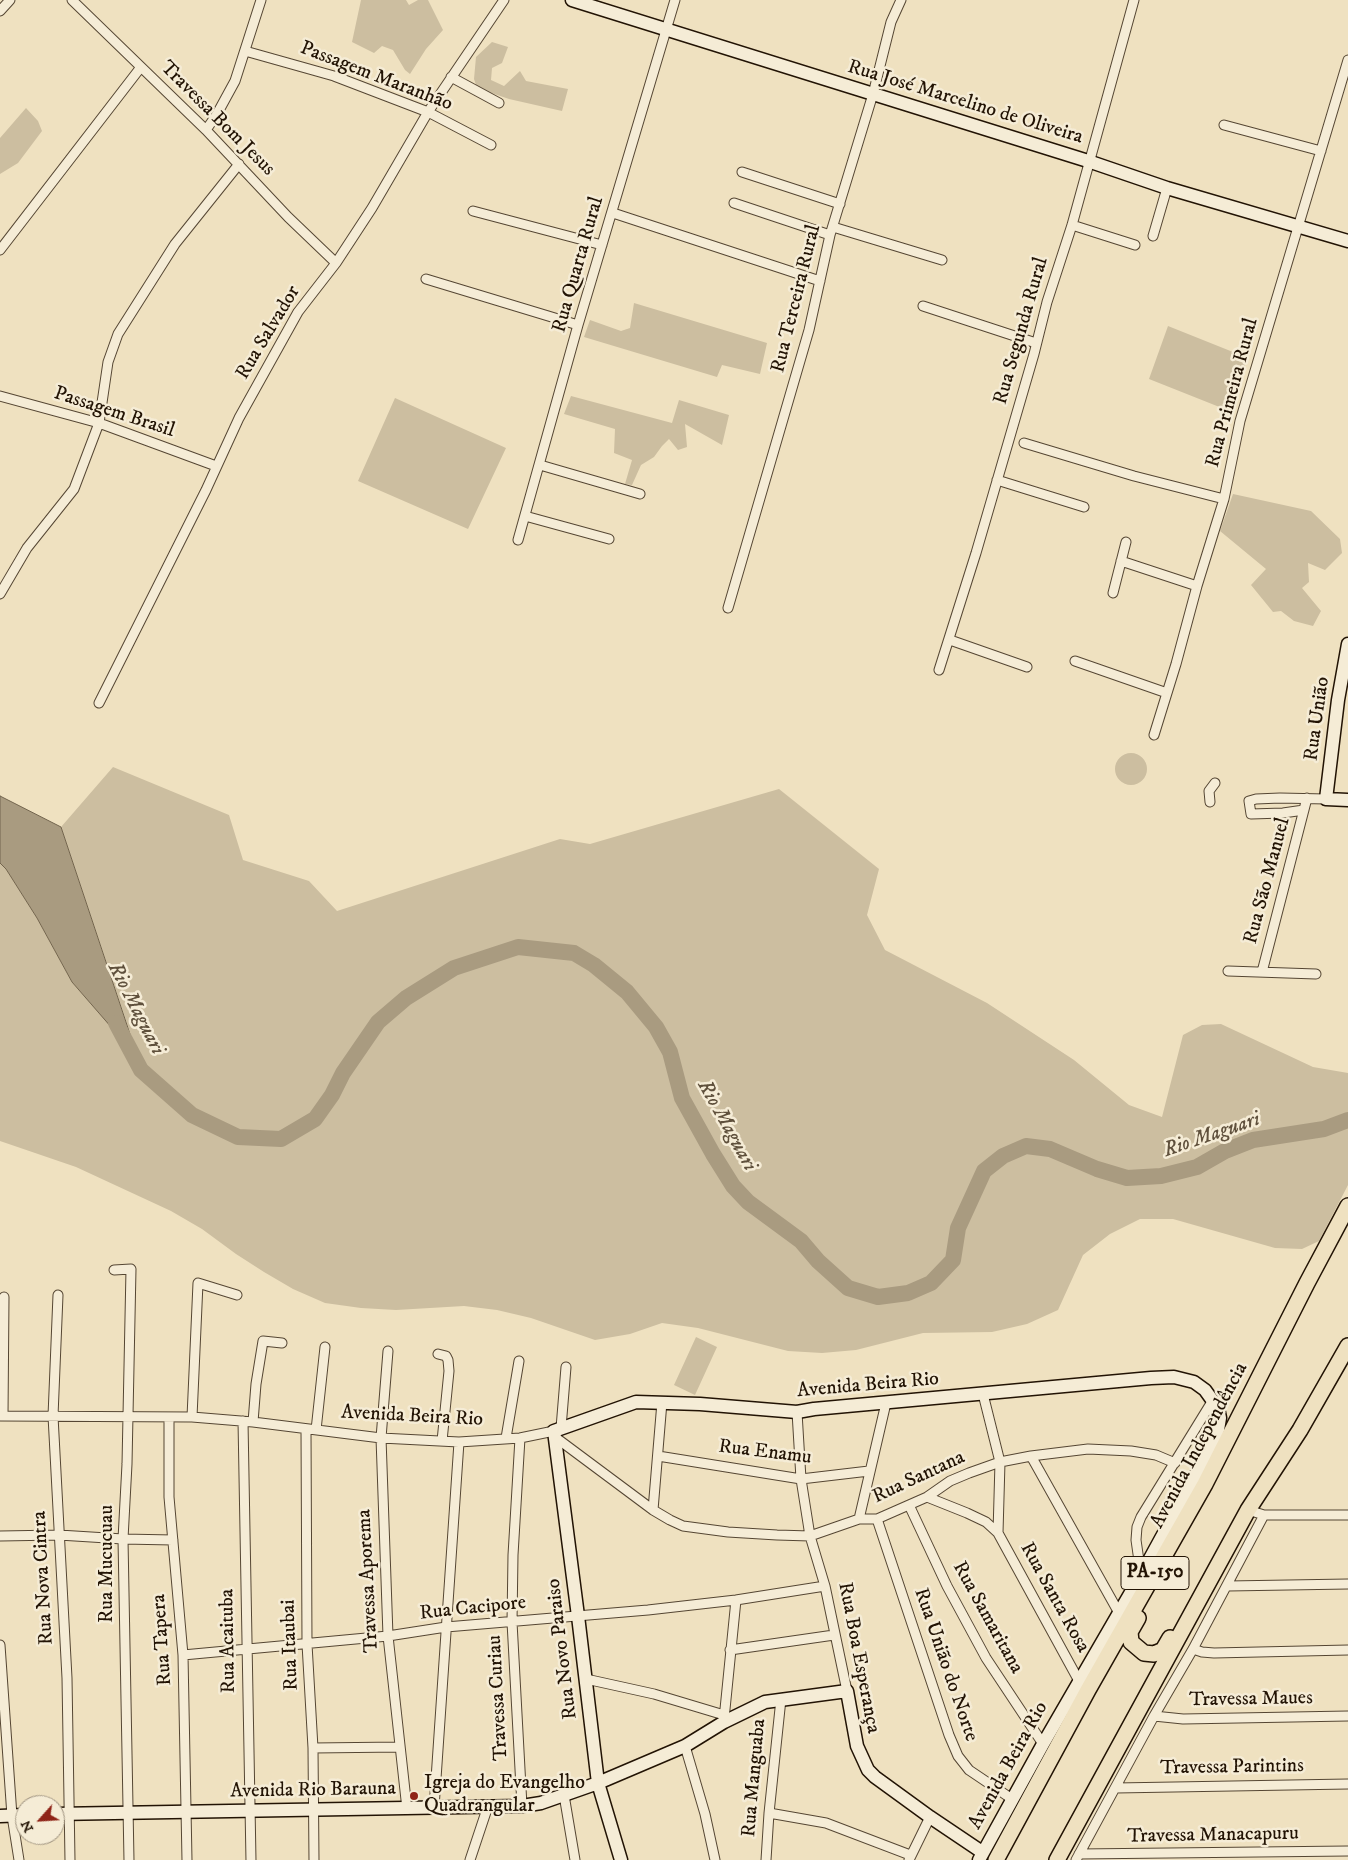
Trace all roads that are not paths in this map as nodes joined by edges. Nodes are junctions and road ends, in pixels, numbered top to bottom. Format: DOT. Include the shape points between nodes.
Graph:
graph roads {
  1 [pos="10,0"];
  2 [pos="72,0"];
  3 [pos="261,0"];
  4 [pos="504,0"];
  5 [pos="572,0"];
  6 [pos="675,0"];
  7 [pos="901,0"];
  8 [pos="1134,0"];
  9 [pos="0,11"];
  10 [pos="667,30"];
  11 [pos="245,51"];
  12 [pos="1348,60"];
  13 [pos="141,67"];
  14 [pos="451,77"];
  15 [pos="1345,83"];
  16 [pos="873,94"];
  17 [pos="499,103"];
  18 [pos="428,112"];
  19 [pos="1224,125"];
  20 [pos="206,130"];
  21 [pos="491,145"];
  22 [pos="1321,151"];
  23 [pos="1088,161"];
  24 [pos="240,164"];
  25 [pos="742,172"];
  26 [pos="1164,184"];
  27 [pos="734,203"];
  28 [pos="840,204"];
  29 [pos="473,211"];
  30 [pos="613,213"];
  31 [pos="1072,225"];
  32 [pos="1300,225"];
  33 [pos="832,231"];
  34 [pos="1153,236"];
  35 [pos="1348,240"];
  36 [pos="1135,245"];
  37 [pos="602,246"];
  38 [pos="0,250"];
  39 [pos="942,260"];
  40 [pos="336,264"];
  41 [pos="426,280"];
  42 [pos="820,281"];
  43 [pos="923,306"];
  44 [pos="578,325"];
  45 [pos="1036,343"];
  46 [pos="0,396"];
  47 [pos="99,423"];
  48 [pos="1024,443"];
  49 [pos="540,465"];
  50 [pos="216,466"];
  51 [pos="997,480"];
  52 [pos="640,494"];
  53 [pos="1224,499"];
  54 [pos="1084,507"];
  55 [pos="525,516"];
  56 [pos="609,539"];
  57 [pos="518,540"];
  58 [pos="1126,542"];
  59 [pos="1121,561"];
  60 [pos="1196,586"];
  61 [pos="1113,593"];
  62 [pos="0,594"];
  63 [pos="728,608"];
  64 [pos="947,641"];
  65 [pos="1348,644"];
  66 [pos="1075,661"];
  67 [pos="1027,667"];
  68 [pos="940,670"];
  69 [pos="1344,685"];
  70 [pos="1166,693"];
  71 [pos="99,704"];
  72 [pos="1154,735"];
  73 [pos="1215,783"];
  74 [pos="1307,798"];
  75 [pos="1326,798"];
  76 [pos="1348,800"];
  77 [pos="1210,802"];
  78 [pos="1304,810"];
  79 [pos="1228,971"];
  80 [pos="1262,972"];
  81 [pos="1316,974"];
  82 [pos="1348,1206"];
  83 [pos="114,1270"];
  84 [pos="58,1295"];
  85 [pos="236,1295"];
  86 [pos="4,1297"];
  87 [pos="282,1343"];
  88 [pos="324,1346"];
  89 [pos="1348,1346"];
  90 [pos="388,1351"];
  91 [pos="438,1354"];
  92 [pos="519,1361"];
  93 [pos="566,1367"];
  94 [pos="983,1394"];
  95 [pos="1213,1400"];
  96 [pos="662,1402"];
  97 [pos="886,1403"];
  98 [pos="797,1412"];
  99 [pos="2,1416"];
  100 [pos="53,1416"];
  101 [pos="128,1417"];
  102 [pos="192,1417"];
  103 [pos="169,1418"];
  104 [pos="248,1421"];
  105 [pos="306,1430"];
  106 [pos="316,1430"];
  107 [pos="556,1432"];
  108 [pos="381,1438"];
  109 [pos="506,1438"];
  110 [pos="520,1438"];
  111 [pos="442,1441"];
  112 [pos="458,1442"];
  113 [pos="658,1456"];
  114 [pos="1031,1456"];
  115 [pos="1000,1462"];
  116 [pos="1175,1463"];
  117 [pos="869,1471"];
  118 [pos="801,1479"];
  119 [pos="1200,1482"];
  120 [pos="927,1497"];
  121 [pos="909,1505"];
  122 [pos="653,1510"];
  123 [pos="1248,1510"];
  124 [pos="1264,1515"];
  125 [pos="1348,1515"];
  126 [pos="859,1519"];
  127 [pos="877,1519"];
  128 [pos="1185,1521"];
  129 [pos="998,1533"];
  130 [pos="58,1535"];
  131 [pos="0,1536"];
  132 [pos="810,1536"];
  133 [pos="123,1539"];
  134 [pos="173,1540"];
  135 [pos="1231,1543"];
  136 [pos="1141,1575"];
  137 [pos="1348,1584"];
  138 [pos="825,1586"];
  139 [pos="1228,1586"];
  140 [pos="736,1600"];
  141 [pos="1119,1613"];
  142 [pos="578,1616"];
  143 [pos="512,1622"];
  144 [pos="446,1627"];
  145 [pos="834,1635"];
  146 [pos="388,1636"];
  147 [pos="307,1644"];
  148 [pos="0,1645"];
  149 [pos="1193,1649"];
  150 [pos="246,1650"];
  151 [pos="730,1650"];
  152 [pos="1348,1650"];
  153 [pos="183,1655"];
  154 [pos="586,1679"];
  155 [pos="1079,1680"];
  156 [pos="847,1691"];
  157 [pos="781,1699"];
  158 [pos="1154,1716"];
  159 [pos="1348,1716"];
  160 [pos="724,1718"];
  161 [pos="1043,1744"];
  162 [pos="686,1746"];
  163 [pos="400,1747"];
  164 [pos="312,1748"];
  165 [pos="598,1783"];
  166 [pos="1348,1784"];
  167 [pos="1116,1788"];
  168 [pos="564,1795"];
  169 [pos="1012,1799"];
  170 [pos="488,1806"];
  171 [pos="522,1806"];
  172 [pos="434,1808"];
  173 [pos="407,1809"];
  174 [pos="250,1810"];
  175 [pos="314,1810"];
  176 [pos="187,1812"];
  177 [pos="129,1813"];
  178 [pos="769,1813"];
  179 [pos="65,1814"];
  180 [pos="70,1814"];
  181 [pos="12,1816"];
  182 [pos="930,1817"];
  183 [pos="1348,1851"];
  184 [pos="980,1856"];
  185 [pos="1260,1856"];
  186 [pos="909,1857"];
  187 [pos="1077,1857"];
  188 [pos="19,1860"];
  189 [pos="70,1860"];
  190 [pos="129,1860"];
  191 [pos="187,1860"];
  192 [pos="251,1860"];
  193 [pos="314,1860"];
  194 [pos="470,1860"];
  195 [pos="575,1860"];
  196 [pos="621,1860"];
  197 [pos="715,1860"];
  198 [pos="766,1860"];
  199 [pos="996,1860"];
  200 [pos="1057,1860"];
  1 -- 9 [label="street"];
  2 -- 13 [label="street, Travessa Bom Jesus"];
  3 -- 11 [label="street"];
  4 -- 14 [label="street, Rua Salvador"];
  5 -- 10 [label="street, Rua José Marcelino de Oliveira"];
  6 -- 10 [label="street, Rua Quarta Rural"];
  7 -- 16 [label="street, Rua Terceira Rural" via="891,22"];
  8 -- 23 [label="street, Rua Segunda Rural"];
  10 -- 16 [label="street, Rua José Marcelino de Oliveira"];
  10 -- 30 [label="street, Rua Quarta Rural"];
  11 -- 18 [label="street, Passagem Maranhão" via="334,76"];
  11 -- 20 [label="street" via="235,81"];
  12 -- 15 [label="street, Rua Primeira Rural"];
  13 -- 20 [label="street, Travessa Bom Jesus"];
  13 -- 38 [label="street"];
  14 -- 17 [label="street"];
  14 -- 18 [label="street, Rua Salvador"];
  15 -- 22 [label="street, Rua Primeira Rural"];
  16 -- 23 [label="street, Rua José Marcelino de Oliveira"];
  16 -- 28 [label="street, Rua Terceira Rural"];
  18 -- 21 [label="street, Passagem Maranhão"];
  18 -- 40 [label="street, Rua Salvador"];
  19 -- 22 [label="street"];
  20 -- 24 [label="street, Travessa Bom Jesus"];
  22 -- 32 [label="street, Rua Primeira Rural"];
  23 -- 26 [label="street, Rua José Marcelino de Oliveira"];
  23 -- 31 [label="street, Rua Segunda Rural"];
  24 -- 40 [label="street, Travessa Bom Jesus"];
  24 -- 47 [label="street" via="175,244 118,334 108,362"];
  25 -- 28 [label="street"];
  26 -- 32 [label="street, Rua José Marcelino de Oliveira"];
  26 -- 34 [label="street"];
  27 -- 33 [label="street"];
  28 -- 33 [label="street, Rua Terceira Rural"];
  29 -- 37 [label="street"];
  30 -- 37 [label="street, Rua Quarta Rural"];
  30 -- 42 [label="street"];
  31 -- 36 [label="street"];
  31 -- 45 [label="street, Rua Segunda Rural"];
  32 -- 35 [label="street, Rua José Marcelino de Oliveira"];
  32 -- 53 [label="street, Rua Primeira Rural" via="1240,421"];
  33 -- 39 [label="street"];
  33 -- 42 [label="street, Rua Terceira Rural"];
  37 -- 44 [label="street, Rua Quarta Rural"];
  40 -- 50 [label="street, Rua Salvador" via="298,312"];
  41 -- 44 [label="street"];
  42 -- 63 [label="street, Rua Terceira Rural" via="756,528 737,565"];
  43 -- 45 [label="street"];
  44 -- 49 [label="street, Rua Quarta Rural" via="571,362"];
  45 -- 51 [label="street, Rua Segunda Rural" via="1027,390"];
  46 -- 47 [label="street, Passagem Brasil"];
  47 -- 50 [label="street, Passagem Brasil"];
  47 -- 62 [label="street" via="74,490 36,535"];
  48 -- 53 [label="street"];
  49 -- 52 [label="street"];
  49 -- 55 [label="street, Rua Quarta Rural"];
  50 -- 71 [label="street, Rua Salvador"];
  51 -- 54 [label="street"];
  51 -- 64 [label="street, Rua Segunda Rural"];
  53 -- 60 [label="street, Rua Primeira Rural"];
  55 -- 56 [label="street"];
  55 -- 57 [label="street, Rua Quarta Rural"];
  58 -- 59 [label="street"];
  59 -- 60 [label="street"];
  59 -- 61 [label="street"];
  60 -- 70 [label="street, Rua Primeira Rural"];
  64 -- 67 [label="street"];
  64 -- 68 [label="street, Rua Segunda Rural"];
  65 -- 69 [label="street, Rua União"];
  66 -- 70 [label="street"];
  69 -- 75 [label="street, Rua União"];
  70 -- 72 [label="street, Rua Primeira Rural"];
  73 -- 77 [label="street" via="1209,791"];
  74 -- 75 [label="street"];
  74 -- 78 [label="street, Rua São Manuel"];
  74 -- 78 [label="street" via="1249,801 1251,814"];
  75 -- 76 [label="street"];
  78 -- 80 [label="street, Rua São Manuel"];
  79 -- 80 [label="street"];
  80 -- 81 [label="street"];
  82 -- 119 [label="main road, Avenida Independência / PA-150"];
  83 -- 101 [label="street, Rua Mucucuau" via="130,1269"];
  84 -- 100 [label="street, Rua Nova Cintra"];
  85 -- 102 [label="street" via="198,1282"];
  86 -- 99 [label="street"];
  87 -- 104 [label="street, Rua Acaituba" via="263,1341"];
  88 -- 106 [label="street"];
  89 -- 123 [label="main road, PA-150" via="1300,1430"];
  90 -- 108 [label="street, Travessa Aporema"];
  91 -- 111 [label="street" via="446,1356 449,1371"];
  92 -- 109 [label="street"];
  93 -- 107 [label="street"];
  94 -- 95 [label="street, Avenida Beira Rio" via="1174,1377 1194,1382"];
  94 -- 97 [label="street, Avenida Beira Rio"];
  94 -- 115 [label="street, Rua Santa Rosa"];
  95 -- 116 [label="street"];
  95 -- 119 [label="street, Avenida Beira Rio" via="1218,1408 1220,1427"];
  96 -- 98 [label="street, Avenida Beira Rio"];
  96 -- 107 [label="street, Avenida Beira Rio" via="636,1402"];
  96 -- 113 [label="street"];
  97 -- 98 [label="street, Avenida Beira Rio"];
  97 -- 117 [label="street"];
  98 -- 118 [label="street, Rua Boa Esperança"];
  99 -- 100 [label="street, Avenida Beira Rio"];
  100 -- 101 [label="street, Avenida Beira Rio"];
  100 -- 130 [label="street, Rua Nova Cintra"];
  101 -- 103 [label="street, Avenida Beira Rio"];
  101 -- 133 [label="street, Rua Mucucuau"];
  102 -- 103 [label="street, Avenida Beira Rio"];
  102 -- 104 [label="street, Avenida Beira Rio"];
  103 -- 134 [label="street, Rua Tapera"];
  104 -- 105 [label="street, Avenida Beira Rio"];
  104 -- 150 [label="street, Rua Acaituba"];
  105 -- 106 [label="street, Avenida Beira Rio"];
  105 -- 147 [label="street, Rua Itaubai"];
  106 -- 108 [label="street, Avenida Beira Rio"];
  107 -- 110 [label="street, Avenida Beira Rio"];
  107 -- 122 [label="street, Rua Santana"];
  107 -- 142 [label="street, Rua Novo Paraiso"];
  108 -- 111 [label="street, Avenida Beira Rio"];
  108 -- 146 [label="street, Travessa Aporema"];
  109 -- 110 [label="street, Avenida Beira Rio"];
  109 -- 112 [label="street, Avenida Beira Rio"];
  110 -- 143 [label="street, Travessa Curiau"];
  111 -- 112 [label="street, Avenida Beira Rio"];
  112 -- 144 [label="street"];
  113 -- 118 [label="street, Rua Enamu"];
  113 -- 122 [label="street"];
  114 -- 115 [label="street, Rua Santana"];
  114 -- 116 [label="street, Rua Santana" via="1088,1449 1156,1455"];
  114 -- 141 [label="street"];
  115 -- 120 [label="street, Rua Santana" via="950,1481"];
  115 -- 129 [label="street, Rua Santa Rosa"];
  116 -- 136 [label="street" via="1137,1527"];
  117 -- 118 [label="street, Rua Enamu"];
  117 -- 126 [label="street"];
  118 -- 132 [label="street, Rua Boa Esperança"];
  119 -- 128 [label="main road, Avenida Independência / PA-150"];
  119 -- 136 [label="street, Avenida Beira Rio"];
  120 -- 121 [label="street, Rua Santana"];
  120 -- 129 [label="street, Rua Santa Rosa" via="986,1522"];
  121 -- 127 [label="street, Rua Santana"];
  121 -- 161 [label="street, Rua Samaritana" via="986,1658"];
  122 -- 132 [label="street, Rua Santana" via="683,1526"];
  123 -- 124 [label="street"];
  123 -- 135 [label="main road, PA-150"];
  124 -- 125 [label="street"];
  124 -- 139 [label="street"];
  126 -- 127 [label="street, Rua Santana"];
  126 -- 132 [label="street, Rua Santana"];
  127 -- 169 [label="street, Rua União do Norte" via="958,1756 970,1770"];
  128 -- 135 [label="main road" via="1181,1537 1130,1632 1131,1642 1144,1653 1164,1650 1216,1557"];
  128 -- 199 [label="main road, Avenida Independência / PA-150"];
  129 -- 155 [label="street, Rua Santa Rosa"];
  130 -- 131 [label="street"];
  130 -- 133 [label="street"];
  130 -- 180 [label="street, Rua Nova Cintra" via="67,1678"];
  132 -- 138 [label="street, Rua Boa Esperança"];
  133 -- 134 [label="street"];
  133 -- 177 [label="street, Rua Mucucuau"];
  134 -- 153 [label="street, Rua Tapera"];
  135 -- 200 [label="main road, PA-150"];
  136 -- 141 [label="street, Avenida Beira Rio"];
  137 -- 139 [label="street"];
  138 -- 140 [label="street, Rua Cacipore"];
  138 -- 145 [label="street, Rua Boa Esperança"];
  139 -- 149 [label="street"];
  140 -- 142 [label="street, Rua Cacipore"];
  140 -- 151 [label="street"];
  141 -- 155 [label="street, Avenida Beira Rio"];
  142 -- 143 [label="street, Rua Cacipore"];
  142 -- 154 [label="street, Rua Novo Paraiso"];
  143 -- 144 [label="street, Rua Cacipore"];
  143 -- 171 [label="street, Travessa Curiau"];
  144 -- 146 [label="street, Rua Cacipore"];
  144 -- 172 [label="street"];
  145 -- 151 [label="street"];
  145 -- 156 [label="street, Rua Boa Esperança"];
  146 -- 147 [label="street, Rua Cacipore"];
  146 -- 163 [label="street, Travessa Aporema"];
  147 -- 150 [label="street, Rua Cacipore"];
  147 -- 164 [label="street, Rua Itaubai"];
  148 -- 181 [label="street"];
  149 -- 152 [label="street" via="1202,1652"];
  149 -- 158 [label="street"];
  150 -- 153 [label="street, Rua Cacipore"];
  150 -- 174 [label="street, Rua Acaituba"];
  151 -- 160 [label="street"];
  153 -- 176 [label="street, Rua Tapera"];
  154 -- 160 [label="street" via="654,1694"];
  154 -- 165 [label="street, Rua Novo Paraiso"];
  155 -- 161 [label="street, Avenida Beira Rio"];
  156 -- 157 [label="street, Avenida Rio Barauna"];
  156 -- 182 [label="street, Rua Boa Esperança" via="857,1746 868,1770"];
  157 -- 160 [label="street, Avenida Rio Barauna"];
  157 -- 178 [label="street, Rua Manguaba"];
  158 -- 159 [label="street, Travessa Maues" via="1177,1719"];
  158 -- 167 [label="street"];
  160 -- 162 [label="street, Avenida Rio Barauna"];
  161 -- 169 [label="street, Avenida Beira Rio"];
  162 -- 165 [label="street, Avenida Rio Barauna"];
  162 -- 197 [label="street"];
  163 -- 164 [label="street"];
  163 -- 173 [label="street, Travessa Aporema"];
  164 -- 175 [label="street, Rua Itaubai"];
  165 -- 168 [label="street, Avenida Rio Barauna"];
  165 -- 196 [label="street, Rua Novo Paraiso"];
  166 -- 167 [label="street, Travessa Parintins"];
  167 -- 187 [label="street"];
  168 -- 171 [label="street, Avenida Rio Barauna"];
  168 -- 195 [label="street"];
  169 -- 184 [label="street, Avenida Beira Rio"];
  170 -- 171 [label="street, Avenida Rio Barauna"];
  170 -- 172 [label="street, Avenida Rio Barauna"];
  170 -- 194 [label="street"];
  172 -- 173 [label="street, Avenida Rio Barauna"];
  173 -- 175 [label="street, Avenida Rio Barauna"];
  174 -- 175 [label="street, Avenida Rio Barauna"];
  174 -- 176 [label="street, Avenida Rio Barauna"];
  174 -- 192 [label="street, Rua Acaituba"];
  175 -- 193 [label="street, Rua Itaubai"];
  176 -- 177 [label="street, Avenida Rio Barauna"];
  176 -- 191 [label="street, Rua Tapera"];
  177 -- 180 [label="street, Avenida Rio Barauna"];
  177 -- 190 [label="street, Rua Mucucuau"];
  178 -- 186 [label="street" via="826,1823"];
  178 -- 198 [label="street, Rua Manguaba"];
  179 -- 180 [label="street, Avenida Rio Barauna"];
  180 -- 189 [label="street, Rua Nova Cintra"];
  181 -- 188 [label="street"];
  182 -- 184 [label="street, Rua Boa Esperança"];
  182 -- 186 [label="street"];
  183 -- 185 [label="street, Travessa Manacapuru"];
  185 -- 187 [label="street, Travessa Manacapuru"];
}
